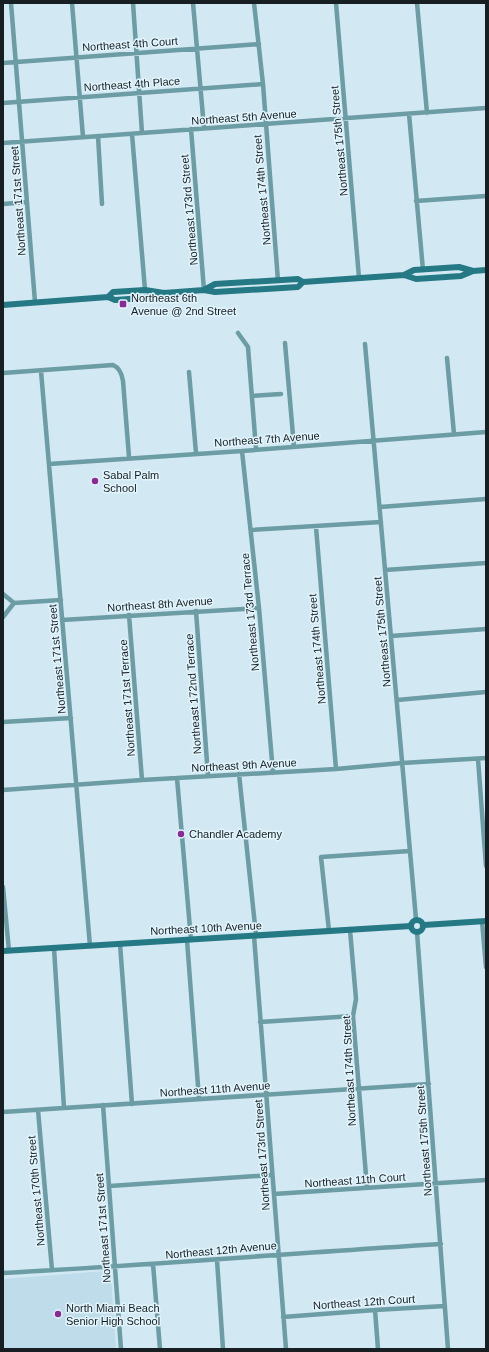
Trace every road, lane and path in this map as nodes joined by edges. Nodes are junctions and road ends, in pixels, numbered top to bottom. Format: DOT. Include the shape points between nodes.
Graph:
graph roads {
  1 [pos="11,3"];
  2 [pos="72,3"];
  3 [pos="133,3"];
  4 [pos="193,3"];
  5 [pos="254,3"];
  6 [pos="336,3"];
  7 [pos="417,3"];
  8 [pos="259,44"];
  9 [pos="197,49"];
  10 [pos="137,53"];
  11 [pos="76,57"];
  12 [pos="16,62"];
  13 [pos="3,63"];
  14 [pos="263,84"];
  15 [pos="201,89"];
  16 [pos="140,93"];
  17 [pos="79,97"];
  18 [pos="20,102"];
  19 [pos="3,103"];
  20 [pos="486,108"];
  21 [pos="427,113"];
  22 [pos="409,114"];
  23 [pos="346,119"];
  24 [pos="266,124"];
  25 [pos="204,128"];
  26 [pos="191,129"];
  27 [pos="142,133"];
  28 [pos="132,134"];
  29 [pos="98,136"];
  30 [pos="83,138"];
  31 [pos="23,142"];
  32 [pos="3,143"];
  33 [pos="486,196"];
  34 [pos="416,201"];
  35 [pos="27,202"];
  36 [pos="3,204"];
  37 [pos="102,204"];
  38 [pos="422,270"];
  39 [pos="486,270"];
  40 [pos="473,271"];
  41 [pos="404,274"];
  42 [pos="359,278"];
  43 [pos="278,280"];
  44 [pos="303,282"];
  45 [pos="145,290"];
  46 [pos="204,290"];
  47 [pos="164,293"];
  48 [pos="108,297"];
  49 [pos="35,302"];
  50 [pos="3,304"];
  51 [pos="238,333"];
  52 [pos="285,343"];
  53 [pos="365,344"];
  54 [pos="447,358"];
  55 [pos="41,371"];
  56 [pos="189,372"];
  57 [pos="3,373"];
  58 [pos="281,394"];
  59 [pos="252,396"];
  60 [pos="486,432"];
  61 [pos="454,434"];
  62 [pos="374,441"];
  63 [pos="294,447"];
  64 [pos="256,449"];
  65 [pos="242,451"];
  66 [pos="196,453"];
  67 [pos="130,457"];
  68 [pos="48,464"];
  69 [pos="486,499"];
  70 [pos="380,507"];
  71 [pos="382,522"];
  72 [pos="316,526"];
  73 [pos="251,530"];
  74 [pos="486,563"];
  75 [pos="385,570"];
  76 [pos="3,594"];
  77 [pos="61,600"];
  78 [pos="14,603"];
  79 [pos="259,608"];
  80 [pos="196,611"];
  81 [pos="129,615"];
  82 [pos="3,617"];
  83 [pos="62,620"];
  84 [pos="486,629"];
  85 [pos="391,636"];
  86 [pos="486,692"];
  87 [pos="397,700"];
  88 [pos="71,718"];
  89 [pos="3,722"];
  90 [pos="486,758"];
  91 [pos="478,759"];
  92 [pos="402,763"];
  93 [pos="336,769"];
  94 [pos="273,773"];
  95 [pos="239,774"];
  96 [pos="208,776"];
  97 [pos="177,778"];
  98 [pos="142,780"];
  99 [pos="76,785"];
  100 [pos="3,790"];
  101 [pos="410,851"];
  102 [pos="486,866"];
  103 [pos="3,887"];
  104 [pos="416,919"];
  105 [pos="484,921"];
  106 [pos="424,925"];
  107 [pos="411,926"];
  108 [pos="350,930"];
  109 [pos="329,931"];
  110 [pos="417,932"];
  111 [pos="255,936"];
  112 [pos="189,940"];
  113 [pos="120,944"];
  114 [pos="90,946"];
  115 [pos="54,948"];
  116 [pos="6,951"];
  117 [pos="486,967"];
  118 [pos="354,1016"];
  119 [pos="260,1022"];
  120 [pos="429,1084"];
  121 [pos="358,1089"];
  122 [pos="266,1095"];
  123 [pos="199,1099"];
  124 [pos="132,1104"];
  125 [pos="103,1106"];
  126 [pos="64,1108"];
  127 [pos="38,1110"];
  128 [pos="3,1112"];
  129 [pos="272,1175"];
  130 [pos="486,1180"];
  131 [pos="436,1183"];
  132 [pos="110,1186"];
  133 [pos="367,1188"];
  134 [pos="274,1194"];
  135 [pos="440,1244"];
  136 [pos="278,1254"];
  137 [pos="216,1260"];
  138 [pos="153,1264"];
  139 [pos="114,1267"];
  140 [pos="52,1270"];
  141 [pos="3,1273"];
  142 [pos="445,1306"];
  143 [pos="375,1310"];
  144 [pos="283,1318"];
  145 [pos="121,1349"];
  146 [pos="160,1349"];
  147 [pos="223,1349"];
  148 [pos="286,1349"];
  149 [pos="378,1349"];
  150 [pos="448,1349"];
  1 -- 12 [label="street, Northeast 171st Street"];
  2 -- 11 [label="street"];
  3 -- 10 [label="street"];
  4 -- 9 [label="street"];
  5 -- 8 [label="street, Northeast 174th Street"];
  6 -- 23 [label="street, Northeast 175th Street"];
  7 -- 21 [label="street"];
  8 -- 9 [label="street, Northeast 4th Court"];
  8 -- 14 [label="street, Northeast 174th Street"];
  9 -- 10 [label="street, Northeast 4th Court"];
  9 -- 15 [label="street"];
  10 -- 11 [label="street, Northeast 4th Court"];
  10 -- 16 [label="street"];
  11 -- 12 [label="street, Northeast 4th Court"];
  11 -- 17 [label="street"];
  12 -- 13 [label="street, Northeast 4th Court"];
  12 -- 18 [label="street, Northeast 171st Street"];
  14 -- 15 [label="street, Northeast 4th Place"];
  14 -- 24 [label="street, Northeast 174th Street"];
  15 -- 16 [label="street, Northeast 4th Place"];
  15 -- 25 [label="street"];
  16 -- 17 [label="street, Northeast 4th Place"];
  16 -- 27 [label="street"];
  17 -- 18 [label="street, Northeast 4th Place"];
  17 -- 30 [label="street"];
  18 -- 19 [label="street, Northeast 4th Place"];
  18 -- 31 [label="street, Northeast 171st Street"];
  20 -- 21 [label="street, Northeast 5th Avenue"];
  21 -- 22 [label="street, Northeast 5th Avenue"];
  22 -- 23 [label="street, Northeast 5th Avenue"];
  22 -- 34 [label="street"];
  23 -- 24 [label="street, Northeast 5th Avenue"];
  23 -- 42 [label="street, Northeast 175th Street"];
  24 -- 25 [label="street, Northeast 5th Avenue"];
  24 -- 43 [label="street, Northeast 174th Street"];
  25 -- 26 [label="street, Northeast 5th Avenue"];
  26 -- 27 [label="street, Northeast 5th Avenue"];
  26 -- 46 [label="street, Northeast 173rd Street"];
  27 -- 28 [label="street, Northeast 5th Avenue"];
  28 -- 29 [label="street, Northeast 5th Avenue"];
  28 -- 45 [label="street"];
  29 -- 30 [label="street, Northeast 5th Avenue"];
  29 -- 37 [label="street"];
  30 -- 31 [label="street, Northeast 5th Avenue"];
  31 -- 32 [label="street, Northeast 5th Avenue"];
  31 -- 35 [label="street, Northeast 171st Street"];
  33 -- 34 [label="street"];
  34 -- 38 [label="street"];
  35 -- 36 [label="street"];
  35 -- 49 [label="street, Northeast 171st Street"];
  38 -- 40 [label="main road" via="459,267"];
  38 -- 41 [label="main road"];
  39 -- 40 [label="main road"];
  40 -- 41 [label="main road" via="461,276 416,279"];
  41 -- 42 [label="main road"];
  42 -- 44 [label="main road"];
  43 -- 44 [label="main road" via="298,279"];
  43 -- 46 [label="main road" via="215,284"];
  44 -- 46 [label="main road" via="298,287 215,292"];
  45 -- 47 [label="main road"];
  45 -- 48 [label="main road" via="113,292"];
  46 -- 47 [label="main road"];
  47 -- 48 [label="main road" via="156,298 114,300"];
  48 -- 49 [label="main road"];
  49 -- 50 [label="main road"];
  51 -- 59 [label="street" via="248,347"];
  52 -- 63 [label="street"];
  53 -- 62 [label="street, Northeast 175th Street"];
  54 -- 61 [label="street"];
  55 -- 57 [label="street"];
  55 -- 67 [label="street" via="113,365 119,368 123,381"];
  55 -- 68 [label="street, Northeast 171st Street"];
  56 -- 66 [label="street"];
  58 -- 59 [label="street"];
  59 -- 64 [label="street"];
  60 -- 61 [label="street, Northeast 7th Avenue"];
  61 -- 62 [label="street, Northeast 7th Avenue"];
  62 -- 63 [label="street, Northeast 7th Avenue"];
  62 -- 70 [label="street, Northeast 175th Street"];
  63 -- 64 [label="street, Northeast 7th Avenue"];
  64 -- 65 [label="street, Northeast 7th Avenue"];
  65 -- 66 [label="street, Northeast 7th Avenue"];
  65 -- 73 [label="street, Northeast 173rd Terrace"];
  66 -- 67 [label="street, Northeast 7th Avenue"];
  67 -- 68 [label="street, Northeast 7th Avenue"];
  68 -- 77 [label="street, Northeast 171st Street"];
  69 -- 70 [label="street"];
  70 -- 71 [label="street, Northeast 175th Street"];
  71 -- 72 [label="street"];
  71 -- 75 [label="street, Northeast 175th Street"];
  72 -- 73 [label="street"];
  72 -- 93 [label="street, Northeast 174th Street"];
  73 -- 79 [label="street, Northeast 173rd Terrace"];
  74 -- 75 [label="street"];
  75 -- 85 [label="street, Northeast 175th Street"];
  76 -- 78 [label="street"];
  77 -- 78 [label="street"];
  77 -- 83 [label="street, Northeast 171st Street"];
  78 -- 82 [label="street"];
  79 -- 80 [label="street, Northeast 8th Avenue"];
  79 -- 94 [label="street, Northeast 173rd Terrace"];
  80 -- 81 [label="street, Northeast 8th Avenue"];
  80 -- 96 [label="street, Northeast 172nd Terrace"];
  81 -- 83 [label="street, Northeast 8th Avenue"];
  81 -- 98 [label="street, Northeast 171st Terrace"];
  83 -- 88 [label="street, Northeast 171st Street"];
  84 -- 85 [label="street"];
  85 -- 87 [label="street, Northeast 175th Street"];
  86 -- 87 [label="street"];
  87 -- 92 [label="street, Northeast 175th Street"];
  88 -- 89 [label="street"];
  88 -- 99 [label="street, Northeast 171st Street"];
  90 -- 91 [label="street, Northeast 9th Avenue"];
  91 -- 92 [label="street, Northeast 9th Avenue"];
  91 -- 102 [label="street"];
  92 -- 93 [label="street, Northeast 9th Avenue"];
  92 -- 101 [label="street, Northeast 175th Street"];
  93 -- 94 [label="street, Northeast 9th Avenue"];
  94 -- 95 [label="street, Northeast 9th Avenue"];
  95 -- 96 [label="street, Northeast 9th Avenue"];
  95 -- 111 [label="street, Northeast 173rd Street"];
  96 -- 97 [label="street, Northeast 9th Avenue"];
  97 -- 98 [label="street, Northeast 9th Avenue"];
  97 -- 112 [label="street"];
  98 -- 99 [label="street, Northeast 9th Avenue"];
  99 -- 100 [label="street, Northeast 9th Avenue"];
  99 -- 114 [label="street, Northeast 171st Street"];
  101 -- 104 [label="street, Northeast 175th Street"];
  101 -- 109 [label="street" via="321,857"];
  103 -- 116 [label="street"];
  104 -- 106 [label="main road" via="421,920"];
  104 -- 107 [label="main road"];
  105 -- 106 [label="main road"];
  105 -- 117 [label="street"];
  106 -- 110 [label="main road" via="422,930"];
  107 -- 108 [label="main road, Northeast 10th Avenue"];
  107 -- 110 [label="main road" via="412,930"];
  108 -- 109 [label="main road, Northeast 10th Avenue"];
  108 -- 118 [label="street, Northeast 174th Street" via="356,999"];
  109 -- 111 [label="main road, Northeast 10th Avenue"];
  110 -- 120 [label="street, Northeast 175th Street"];
  111 -- 112 [label="main road, Northeast 10th Avenue"];
  111 -- 119 [label="street, Northeast 173rd Street"];
  112 -- 113 [label="main road, Northeast 10th Avenue"];
  112 -- 123 [label="street"];
  113 -- 114 [label="main road, Northeast 10th Avenue"];
  113 -- 124 [label="street"];
  114 -- 115 [label="main road, Northeast 10th Avenue"];
  115 -- 116 [label="main road, Northeast 10th Avenue"];
  115 -- 126 [label="street"];
  118 -- 119 [label="street"];
  118 -- 121 [label="street, Northeast 174th Street"];
  119 -- 122 [label="street, Northeast 173rd Street"];
  120 -- 121 [label="street, Northeast 11th Avenue"];
  120 -- 131 [label="street, Northeast 175th Street"];
  121 -- 122 [label="street, Northeast 11th Avenue"];
  121 -- 133 [label="street, Northeast 174th Street"];
  122 -- 123 [label="street, Northeast 11th Avenue"];
  122 -- 129 [label="street, Northeast 173rd Street"];
  123 -- 124 [label="street, Northeast 11th Avenue"];
  124 -- 125 [label="street, Northeast 11th Avenue"];
  125 -- 126 [label="street, Northeast 11th Avenue"];
  125 -- 132 [label="street, Northeast 171st Street"];
  126 -- 127 [label="street, Northeast 11th Avenue"];
  127 -- 128 [label="street, Northeast 11th Avenue"];
  127 -- 140 [label="street, Northeast 170th Street"];
  129 -- 132 [label="street"];
  129 -- 134 [label="street, Northeast 173rd Street"];
  130 -- 131 [label="street, Northeast 11th Court"];
  131 -- 133 [label="street, Northeast 11th Court"];
  131 -- 135 [label="street, Northeast 175th Street"];
  132 -- 139 [label="street, Northeast 171st Street"];
  133 -- 134 [label="street, Northeast 11th Court"];
  134 -- 136 [label="street, Northeast 173rd Street"];
  135 -- 136 [label="street, Northeast 12th Avenue"];
  135 -- 142 [label="street, Northeast 175th Street"];
  136 -- 137 [label="street, Northeast 12th Avenue"];
  136 -- 144 [label="street, Northeast 173rd Street"];
  137 -- 138 [label="street, Northeast 12th Avenue"];
  137 -- 147 [label="street"];
  138 -- 139 [label="street, Northeast 12th Avenue"];
  138 -- 146 [label="street"];
  139 -- 140 [label="street, Northeast 12th Avenue"];
  139 -- 145 [label="street, Northeast 171st Street"];
  140 -- 141 [label="street, Northeast 12th Avenue"];
  142 -- 143 [label="street, Northeast 12th Court"];
  142 -- 150 [label="street, Northeast 175th Street"];
  143 -- 144 [label="street, Northeast 12th Court"];
  143 -- 149 [label="street"];
  144 -- 148 [label="street, Northeast 173rd Street"];
}
